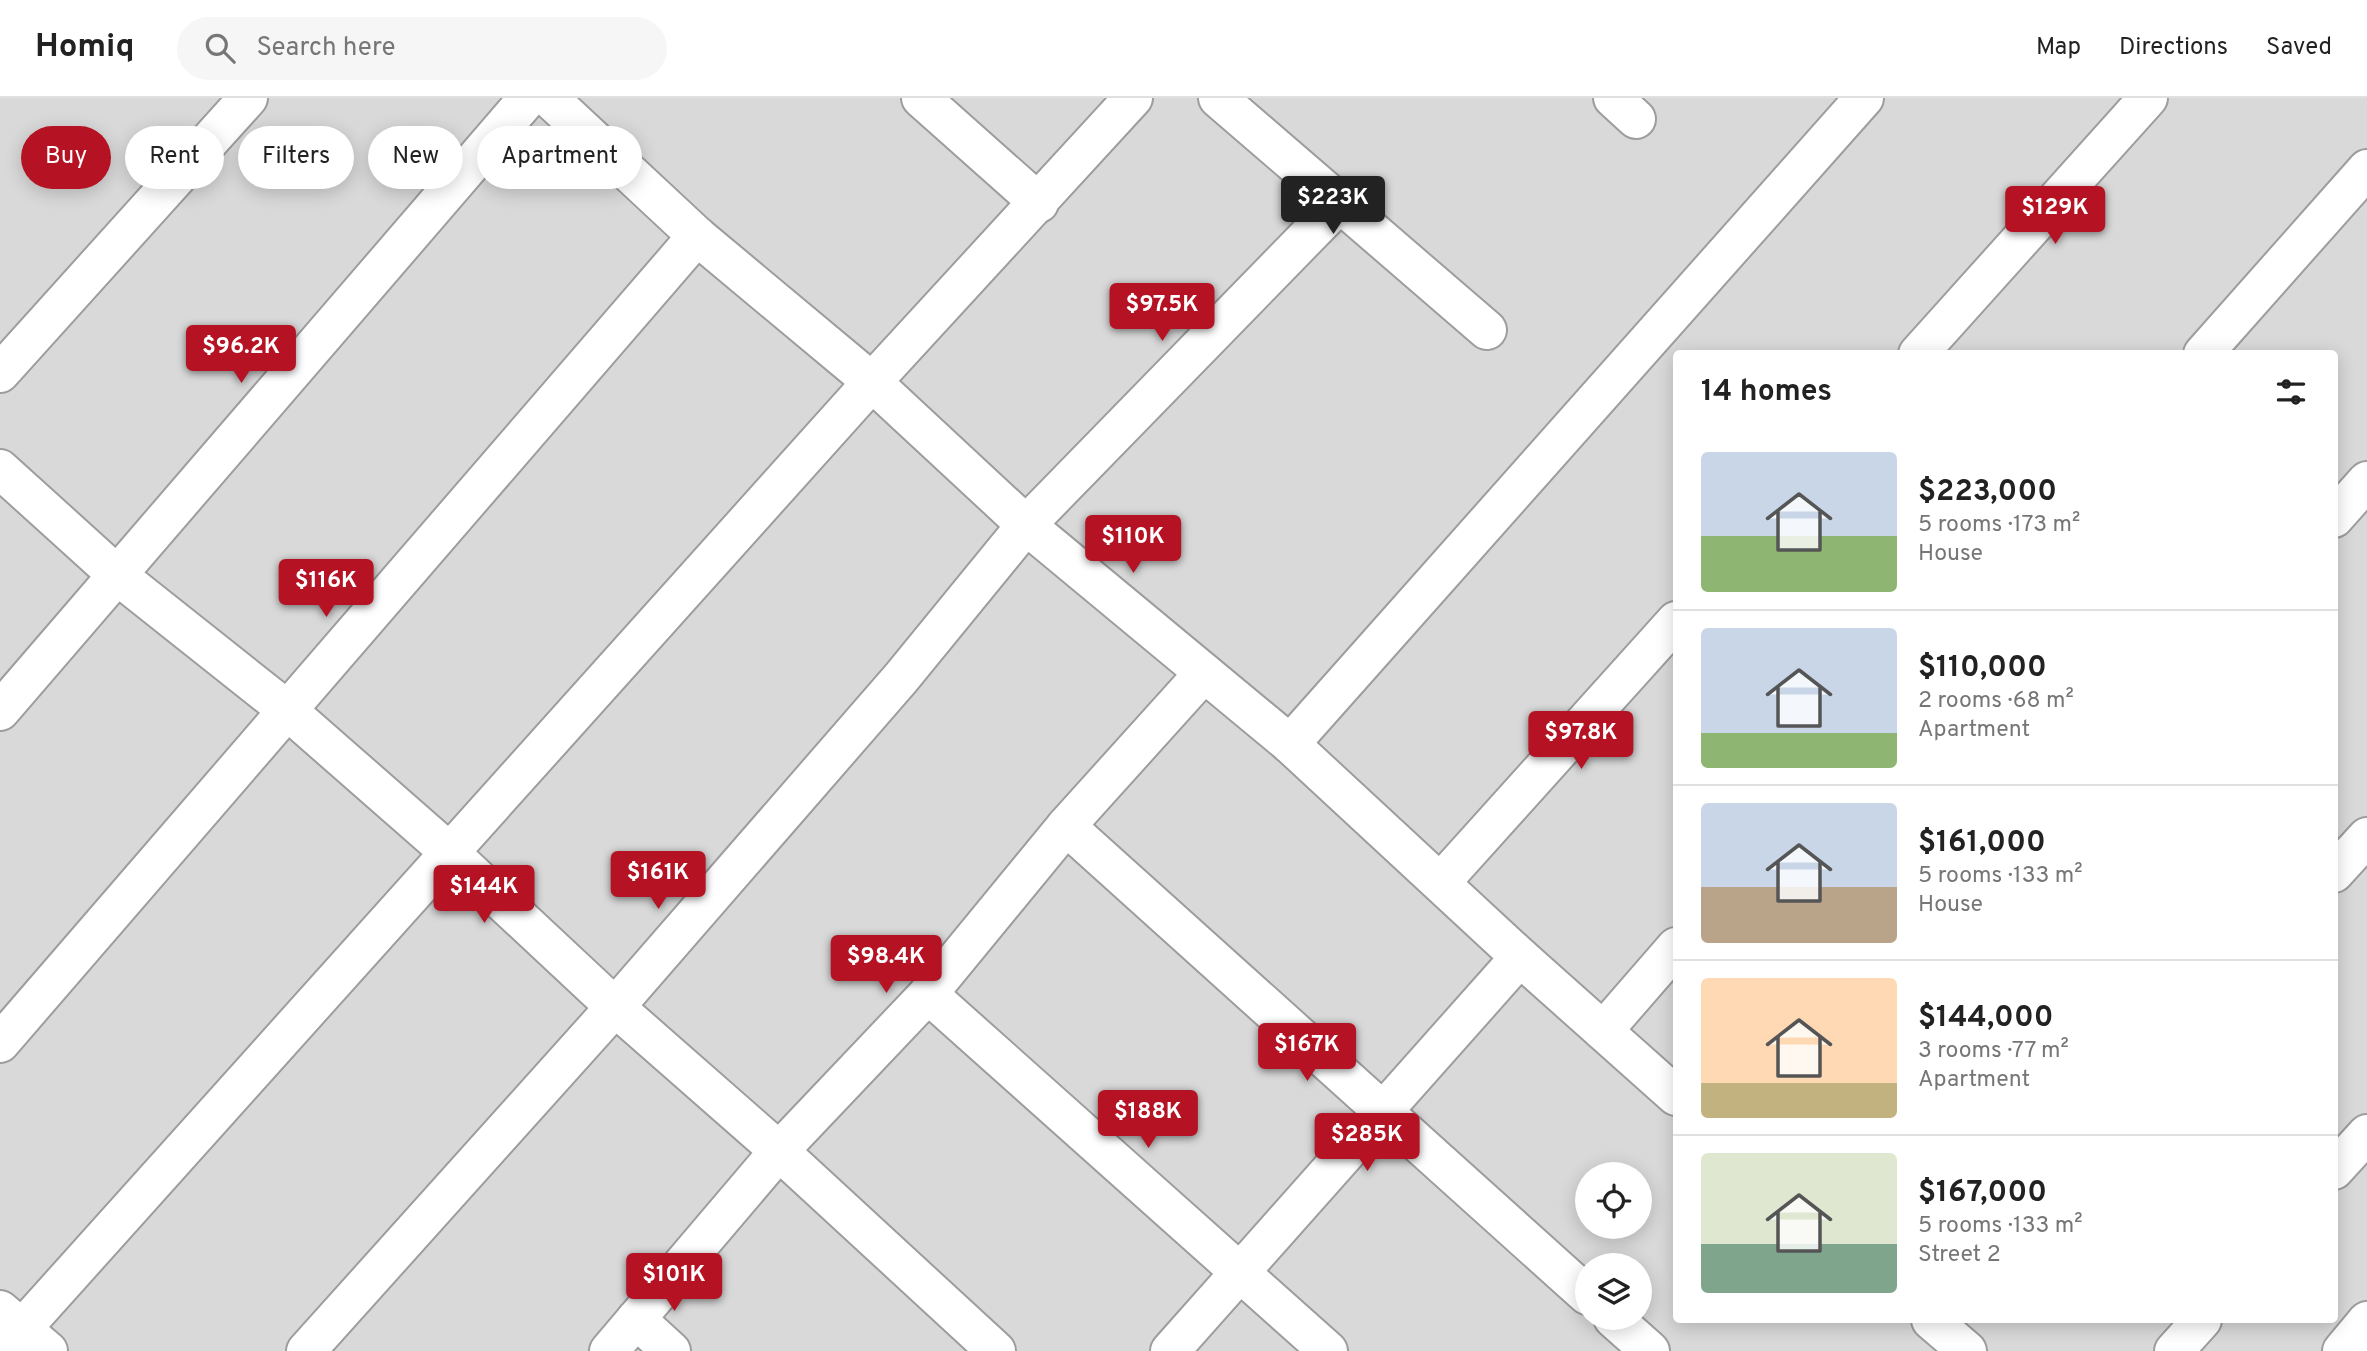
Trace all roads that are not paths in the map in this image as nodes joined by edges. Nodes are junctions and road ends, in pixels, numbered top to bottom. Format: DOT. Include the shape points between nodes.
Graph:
graph roads {
  1 [pos="248,98"];
  2 [pos="528,98"];
  3 [pos="549,98"];
  4 [pos="921,98"];
  5 [pos="1133,98"];
  6 [pos="1218,98"];
  7 [pos="1864,98"];
  8 [pos="2148,98"];
  9 [pos="2367,169"];
  10 [pos="1038,203"];
  11 [pos="1340,203"];
  12 [pos="697,236"];
  13 [pos="1487,330"];
  14 [pos="1922,350"];
  15 [pos="2207,350"];
  16 [pos="0,373"];
  17 [pos="872,382"];
  18 [pos="0,469"];
  19 [pos="2367,481"];
  20 [pos="2338,514"];
  21 [pos="1026,525"];
  22 [pos="117,575"];
  23 [pos="1673,624"];
  24 [pos="1204,673"];
  25 [pos="287,710"];
  26 [pos="0,711"];
  27 [pos="1290,744"];
  28 [pos="1066,826"];
  29 [pos="2367,837"];
  30 [pos="449,852"];
  31 [pos="2338,869"];
  32 [pos="1441,882"];
  33 [pos="1673,950"];
  34 [pos="1520,957"];
  35 [pos="928,995"];
  36 [pos="615,1007"];
  37 [pos="1603,1031"];
  38 [pos="0,1042"];
  39 [pos="1673,1094"];
  40 [pos="1382,1111"];
  41 [pos="779,1152"];
  42 [pos="1239,1271"];
  43 [pos="1575,1284"];
  44 [pos="636,1319"];
  45 [pos="2367,1321"];
  46 [pos="1934,1323"];
  47 [pos="2199,1323"];
  48 [pos="1626,1330"];
  49 [pos="18,1335"];
  50 [pos="306,1351"];
  51 [pos="609,1351"];
  52 [pos="671,1351"];
  53 [pos="996,1351"];
  54 [pos="1170,1351"];
  55 [pos="1328,1351"];
  56 [pos="1650,1351"];
  57 [pos="1967,1351"];
  58 [pos="2174,1351"];
  59 [pos="2342,1351"];
  1 -- 16 [label="street"];
  2 -- 22 [label="street"];
  3 -- 12 [label="street"];
  4 -- 10 [label="street"];
  5 -- 10 [label="street"];
  6 -- 11 [label="street"];
  7 -- 27 [label="street"];
  8 -- 14 [label="street"];
  9 -- 15 [label="street"];
  10 -- 17 [label="street"];
  11 -- 13 [label="street"];
  11 -- 21 [label="street"];
  12 -- 17 [label="street"];
  12 -- 25 [label="street"];
  17 -- 21 [label="street"];
  17 -- 30 [label="street"];
  18 -- 22 [label="street"];
  19 -- 20 [label="street"];
  21 -- 24 [label="street"];
  21 -- 36 [label="street" via="901,678"];
  22 -- 25 [label="street"];
  22 -- 26 [label="street"];
  23 -- 32 [label="street"];
  24 -- 27 [label="street"];
  24 -- 28 [label="street"];
  25 -- 30 [label="street"];
  25 -- 38 [label="street"];
  27 -- 32 [label="street"];
  28 -- 35 [label="street"];
  28 -- 40 [label="street"];
  29 -- 31 [label="street"];
  30 -- 36 [label="street"];
  30 -- 49 [label="street"];
  32 -- 34 [label="street"];
  33 -- 37 [label="street"];
  34 -- 37 [label="street"];
  34 -- 40 [label="street"];
  35 -- 41 [label="street"];
  35 -- 42 [label="street"];
  36 -- 41 [label="street"];
  36 -- 50 [label="street"];
  37 -- 39 [label="street"];
  40 -- 42 [label="street"];
  40 -- 43 [label="street"];
  41 -- 44 [label="street"];
  41 -- 53 [label="street"];
  42 -- 54 [label="street"];
  42 -- 55 [label="street"];
  44 -- 51 [label="street"];
  44 -- 52 [label="street"];
  45 -- 59 [label="street"];
  46 -- 57 [label="street"];
  47 -- 58 [label="street"];
  48 -- 56 [label="street"];
}
